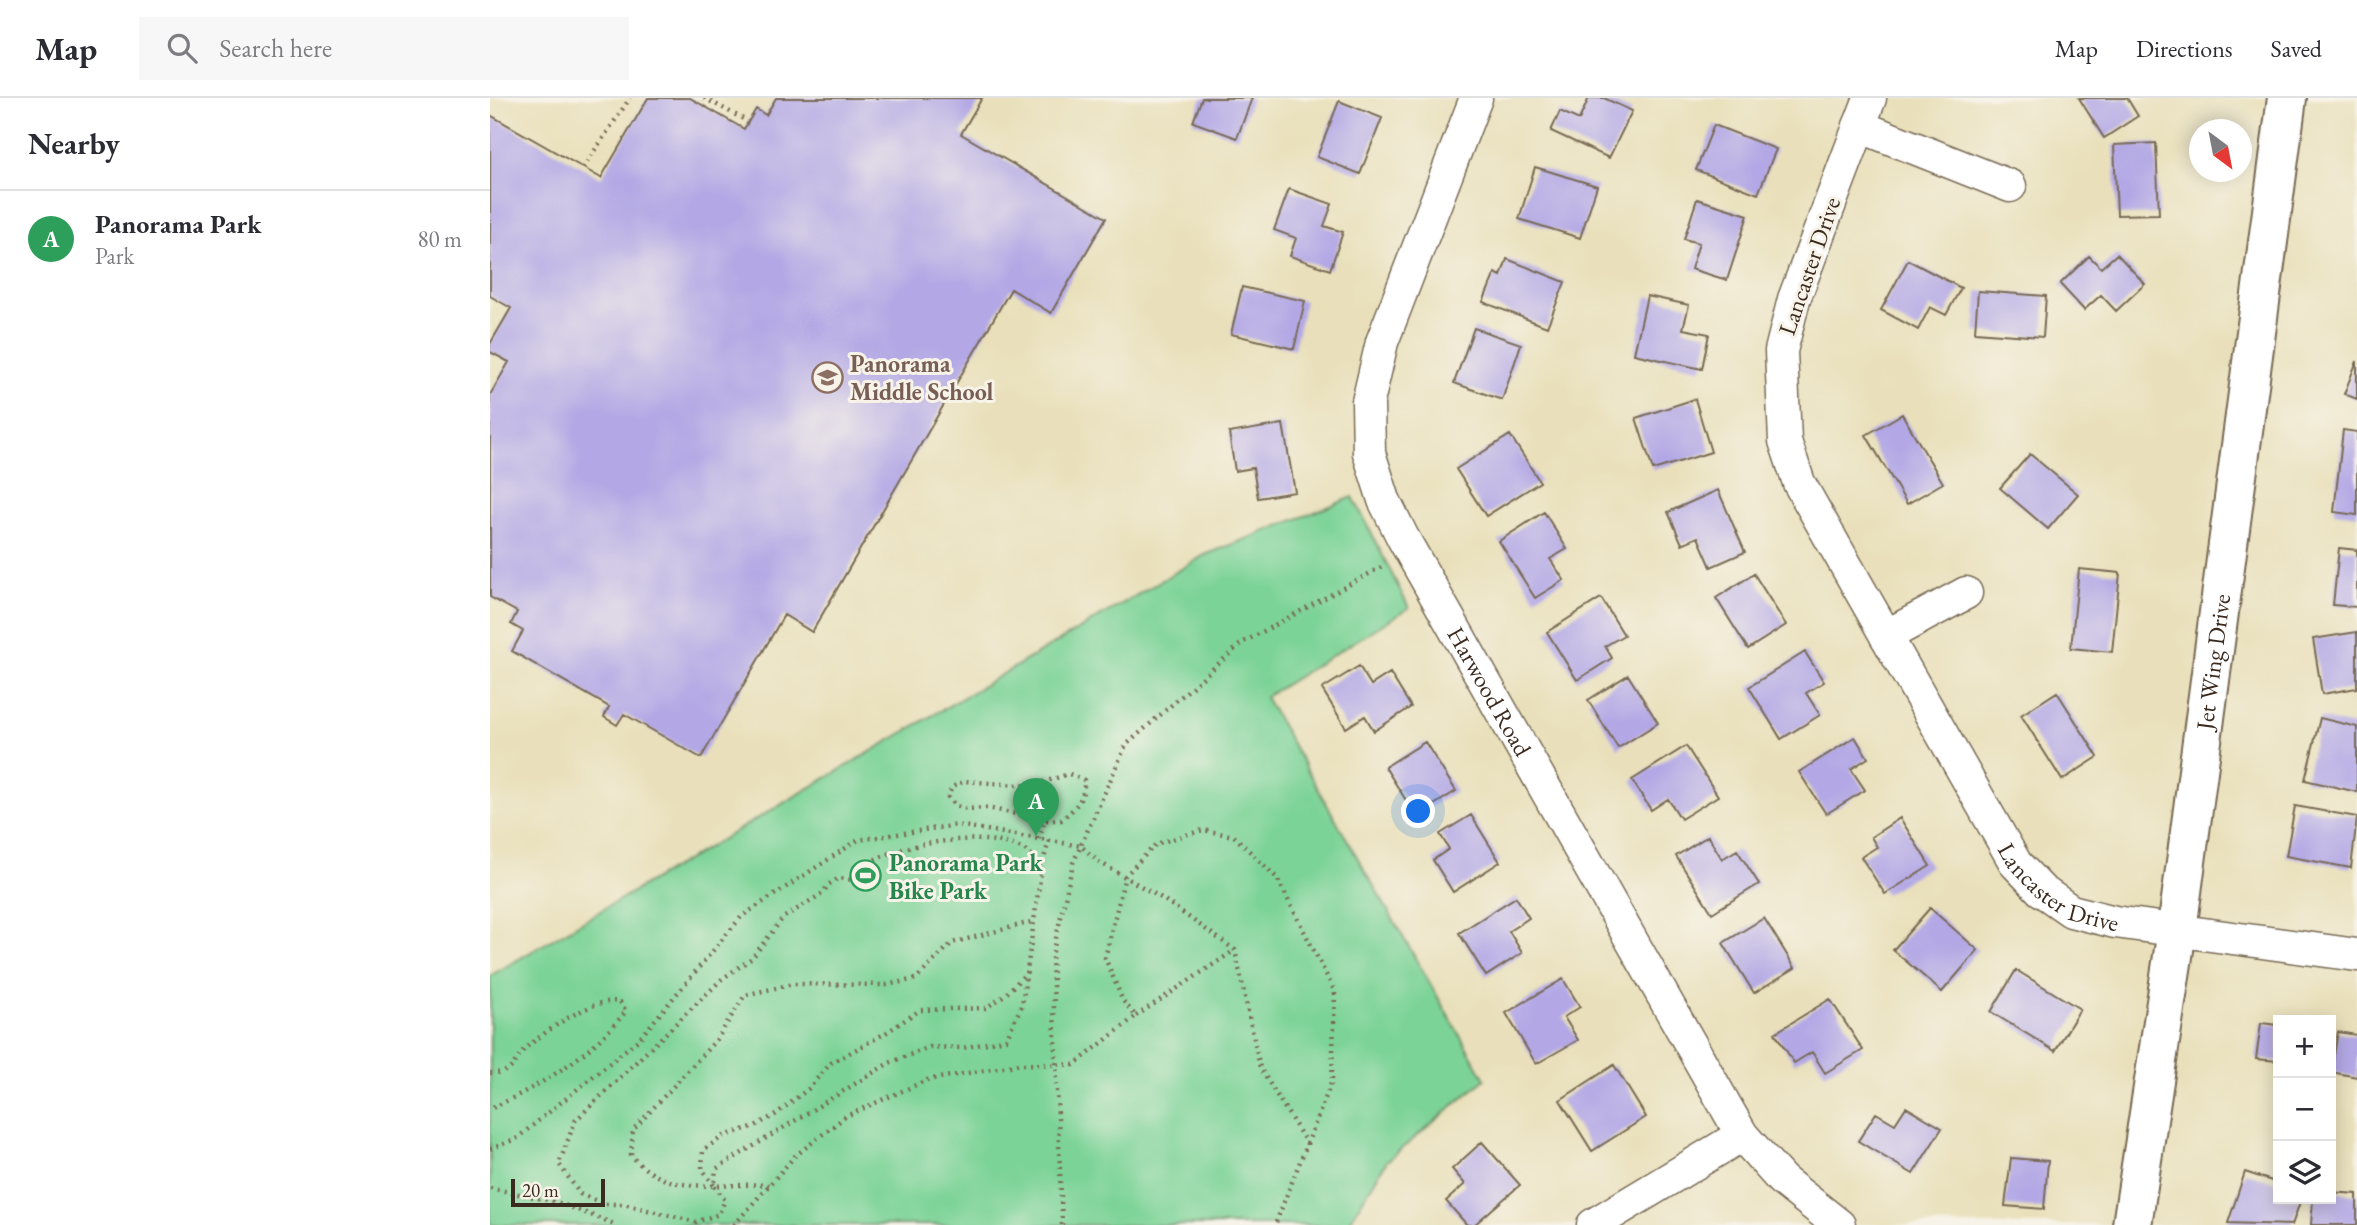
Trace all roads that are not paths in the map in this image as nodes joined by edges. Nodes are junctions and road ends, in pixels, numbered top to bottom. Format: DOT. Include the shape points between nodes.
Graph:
graph roads {
  1 [pos="1476,98"];
  2 [pos="2287,98"];
  3 [pos="1864,112"];
  4 [pos="2010,186"];
  5 [pos="1966,593"];
  6 [pos="1886,636"];
  7 [pos="2177,930"];
  8 [pos="2357,955"];
  9 [pos="1742,1135"];
  10 [pos="1593,1225"];
  11 [pos="1839,1225"];
  12 [pos="2132,1225"];
  1 -- 9 [label="street, Harwood Road" via="1382,342 1368,402 1369,453 1384,500 1403,538"];
  2 -- 7 [label="main road, Jet Wing Drive"];
  3 -- 4 [label="street, Lancaster Drive"];
  3 -- 6 [label="street, Lancaster Drive" via="1794,299 1781,351 1781,395 1785,441 1799,483"];
  5 -- 6 [label="street"];
  6 -- 7 [label="street, Lancaster Drive" via="2016,863 2041,890 2071,911"];
  7 -- 8 [label="street, Lancaster Drive"];
  7 -- 12 [label="main road, Jet Wing Drive"];
  9 -- 10 [label="street"];
  9 -- 11 [label="street, Harwood Road" via="1782,1180"];
}
